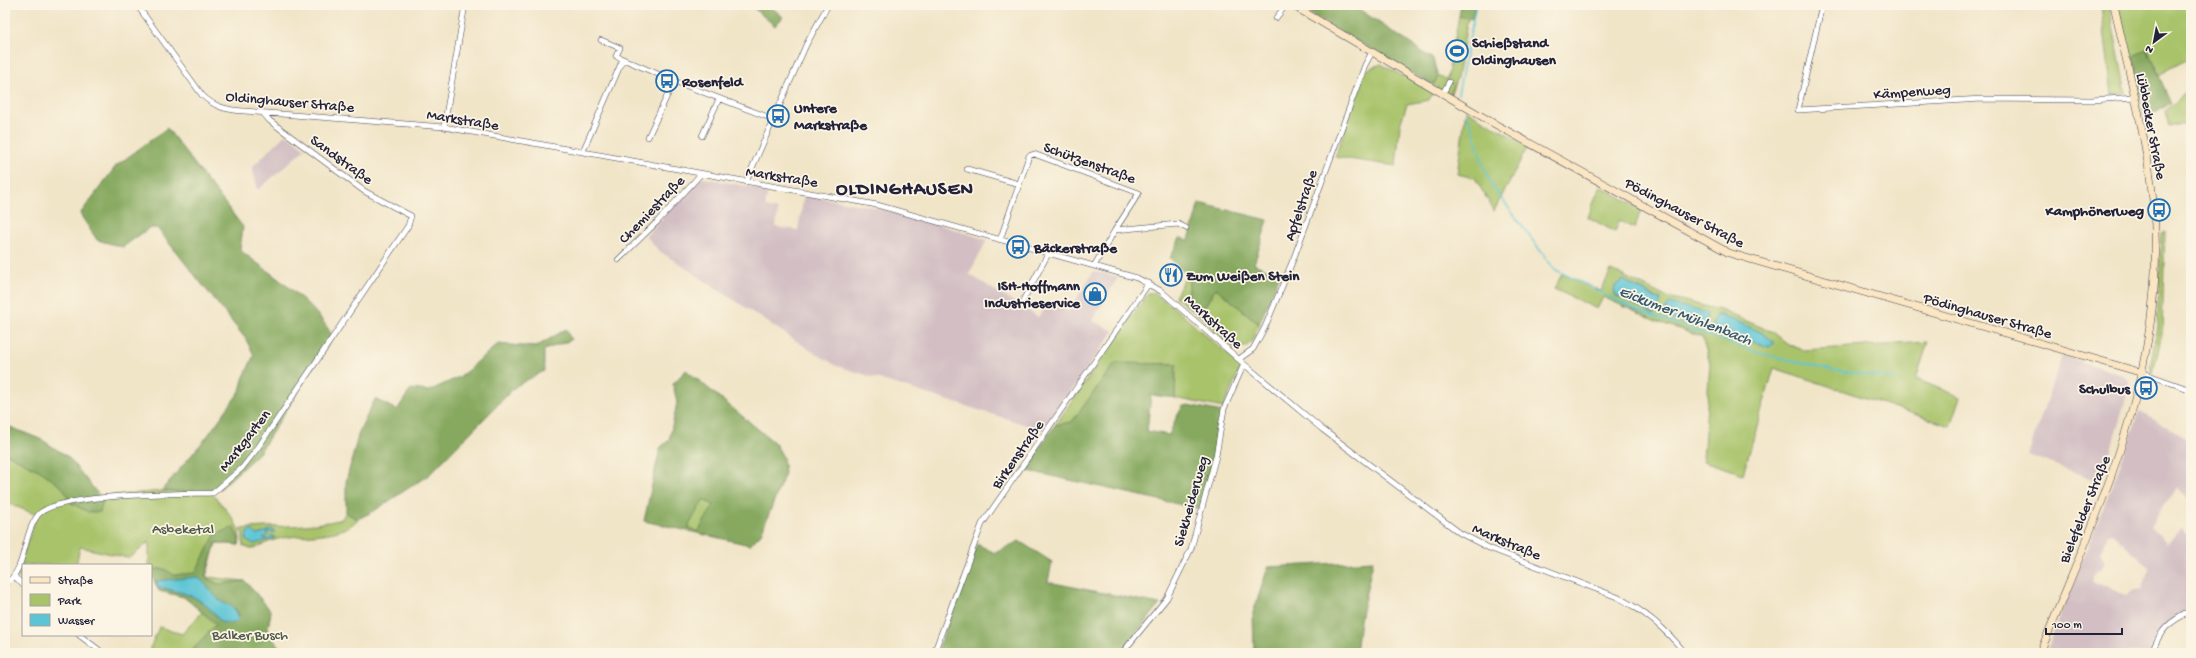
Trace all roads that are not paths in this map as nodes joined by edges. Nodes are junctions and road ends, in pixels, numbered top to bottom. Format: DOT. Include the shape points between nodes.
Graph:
graph roads {
  1 [pos="137,5"];
  2 [pos="464,5"];
  3 [pos="828,5"];
  4 [pos="1286,5"];
  5 [pos="1292,5"];
  6 [pos="1822,5"];
  7 [pos="2114,5"];
  8 [pos="1276,18"];
  9 [pos="601,40"];
  10 [pos="1372,52"];
  11 [pos="623,59"];
  12 [pos="674,81"];
  13 [pos="1449,82"];
  14 [pos="1442,93"];
  15 [pos="2135,97"];
  16 [pos="719,99"];
  17 [pos="263,113"];
  18 [pos="773,119"];
  19 [pos="394,122"];
  20 [pos="444,127"];
  21 [pos="702,136"];
  22 [pos="648,137"];
  23 [pos="583,151"];
  24 [pos="967,170"];
  25 [pos="701,174"];
  26 [pos="746,182"];
  27 [pos="1019,184"];
  28 [pos="411,216"];
  29 [pos="1186,228"];
  30 [pos="1114,230"];
  31 [pos="1000,240"];
  32 [pos="1048,254"];
  33 [pos="618,260"];
  34 [pos="1094,266"];
  35 [pos="1149,283"];
  36 [pos="1020,306"];
  37 [pos="1239,359"];
  38 [pos="1244,364"];
  39 [pos="2143,372"];
  40 [pos="2191,390"];
  41 [pos="15,576"];
  42 [pos="5,584"];
  43 [pos="22,584"];
  44 [pos="2191,611"];
  45 [pos="80,636"];
  46 [pos="99,650"];
  47 [pos="934,653"];
  48 [pos="1122,653"];
  49 [pos="1686,653"];
  50 [pos="2040,653"];
  51 [pos="2152,653"];
  1 -- 17 [label="street, Oldinghauser Straße" via="206,99 221,108"];
  2 -- 20 [label="street"];
  3 -- 18 [label="street" via="806,44"];
  4 -- 8 [label="street"];
  5 -- 10 [label="street, Pödinghauser Straße"];
  6 -- 15 [label="street, Kämpenweg" via="1798,110 1982,98 2092,100"];
  7 -- 15 [label="street, Lübbecker Straße"];
  9 -- 11 [label="street" via="620,48 616,56"];
  10 -- 14 [label="street, Pödinghauser Straße"];
  10 -- 37 [label="street, Apfelstraße" via="1265,327 1253,349"];
  11 -- 12 [label="street"];
  11 -- 23 [label="street"];
  12 -- 16 [label="street"];
  12 -- 22 [label="street"];
  13 -- 14 [label="street"];
  14 -- 39 [label="street, Pödinghauser Straße" via="1729,253"];
  15 -- 39 [label="street, Lübbecker Straße" via="2153,201 2155,236 2152,303"];
  16 -- 18 [label="street"];
  16 -- 21 [label="street"];
  17 -- 19 [label="street, Oldinghauser Straße"];
  17 -- 28 [label="street, Sandstraße" via="270,121 364,191"];
  18 -- 26 [label="street"];
  19 -- 20 [label="street, Markstraße"];
  20 -- 23 [label="street, Markstraße"];
  23 -- 25 [label="street, Markstraße"];
  24 -- 27 [label="street"];
  25 -- 26 [label="street, Markstraße"];
  25 -- 33 [label="street, Chemiestraße"];
  26 -- 31 [label="street, Markstraße" via="884,206"];
  27 -- 30 [label="street, Schützenstraße" via="1030,154 1034,154 1137,191 1139,195"];
  27 -- 31 [label="street"];
  28 -- 41 [label="street, Markgarten" via="408,226 261,443 228,482 213,494 97,498 46,508 34,521"];
  29 -- 30 [label="street" via="1178,224"];
  30 -- 34 [label="street"];
  31 -- 32 [label="street, Markstraße"];
  32 -- 34 [label="street, Markstraße"];
  32 -- 36 [label="street"];
  34 -- 35 [label="street, Markstraße"];
  35 -- 37 [label="street, Markstraße"];
  35 -- 47 [label="street, Birkenstraße" via="982,524"];
  37 -- 38 [label="street, Markstraße"];
  38 -- 48 [label="street, Siekheiderweg" via="1224,409 1216,456 1191,549 1167,598"];
  38 -- 49 [label="street, Markstraße" via="1322,429 1460,533 1489,548 1617,597 1656,622"];
  39 -- 40 [label="street, Pödinghauser Straße"];
  39 -- 50 [label="street, Bielefelder Straße" via="2125,440"];
  41 -- 42 [label="street"];
  41 -- 43 [label="street"];
  44 -- 51 [label="street" via="2172,620 2156,639"];
  45 -- 46 [label="street"];
}
